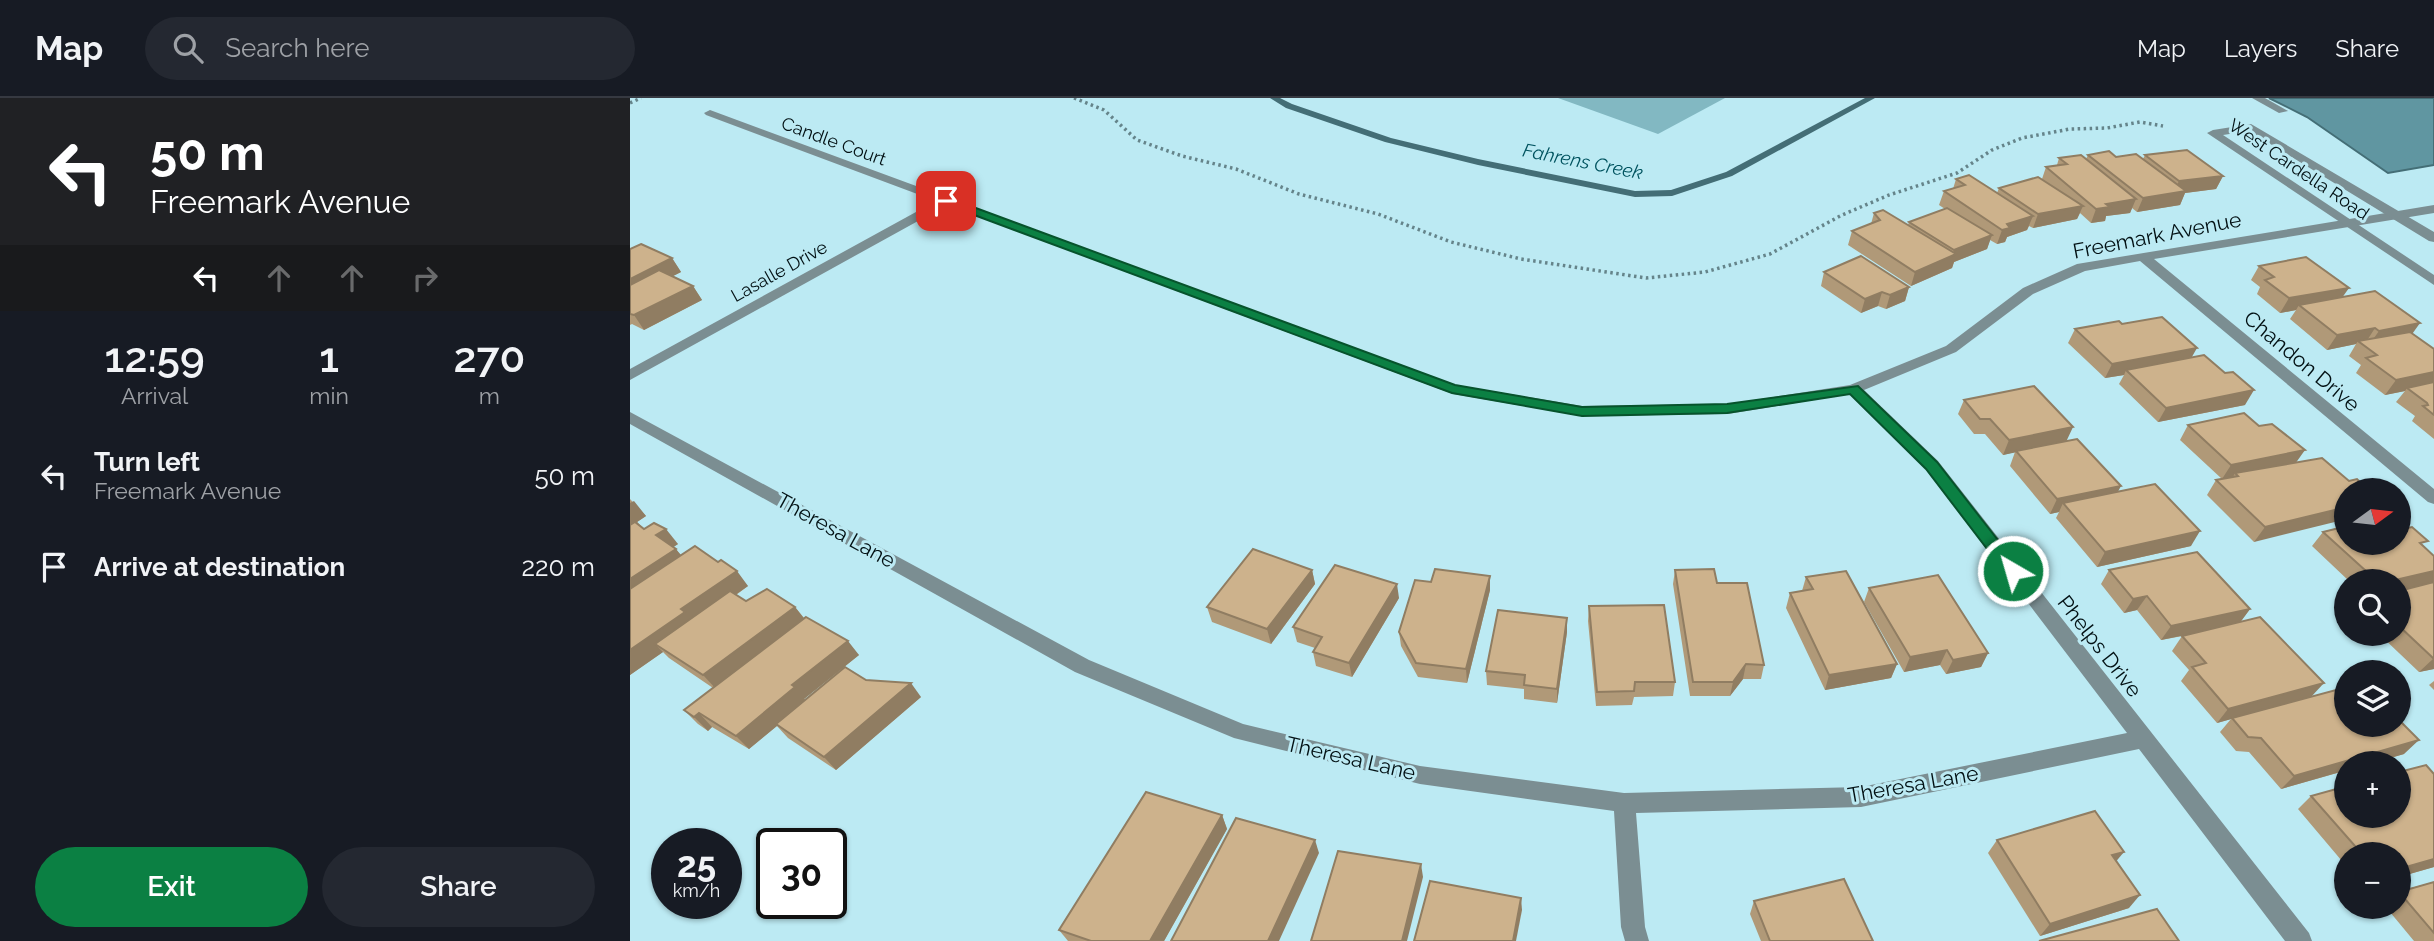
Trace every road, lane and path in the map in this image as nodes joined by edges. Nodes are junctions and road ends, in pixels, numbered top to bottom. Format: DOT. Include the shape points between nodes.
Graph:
graph roads {
  1 [pos="641,98"];
  2 [pos="1074,98"];
  3 [pos="2257,98"];
  4 [pos="630,103"];
  5 [pos="2283,111"];
  6 [pos="710,113"];
  7 [pos="2163,126"];
  8 [pos="946,201"];
  9 [pos="2434,209"];
  10 [pos="2399,215"];
  11 [pos="2348,223"];
  12 [pos="2434,238"];
  13 [pos="2143,257"];
  14 [pos="2434,281"];
  15 [pos="630,375"];
  16 [pos="1853,389"];
  17 [pos="630,417"];
  18 [pos="2434,498"];
  19 [pos="2143,739"];
  20 [pos="1624,803"];
  21 [pos="1637,941"];
  22 [pos="2300,941"];
  1 -- 4 [label="path"];
  2 -- 7 [label="path" via="1104,110 1137,140 1236,169 1299,194 1378,214 1451,242 1521,259 1646,278 1705,272 1770,254 1842,215 1957,173 1992,150 2022,138 2140,122"];
  3 -- 5 [label="lane"];
  6 -- 8 [label="street, Candle Court"];
  8 -- 15 [label="street, Lasalle Drive"];
  8 -- 16 [label="street, Freemark Avenue" via="1452,389 1582,411 1727,408"];
  9 -- 10 [label="street, Freemark Avenue"];
  10 -- 11 [label="street, Freemark Avenue"];
  10 -- 11 [label="street, West Cardella Road" via="2251,127 2213,133"];
  10 -- 12 [label="street, West Cardella Road"];
  11 -- 13 [label="street, Freemark Avenue"];
  11 -- 14 [label="street, West Cardella Road"];
  13 -- 16 [label="street, Freemark Avenue" via="2082,267 2039,286 1951,349"];
  13 -- 18 [label="street, Chandon Drive"];
  16 -- 19 [label="street, Phelps Drive" via="1932,466"];
  17 -- 20 [label="street, Theresa Lane" via="1082,666 1241,732 1420,775"];
  19 -- 20 [label="street, Theresa Lane" via="1861,797"];
  19 -- 22 [label="street, Phelps Drive"];
  20 -- 21 [label="street"];
}
